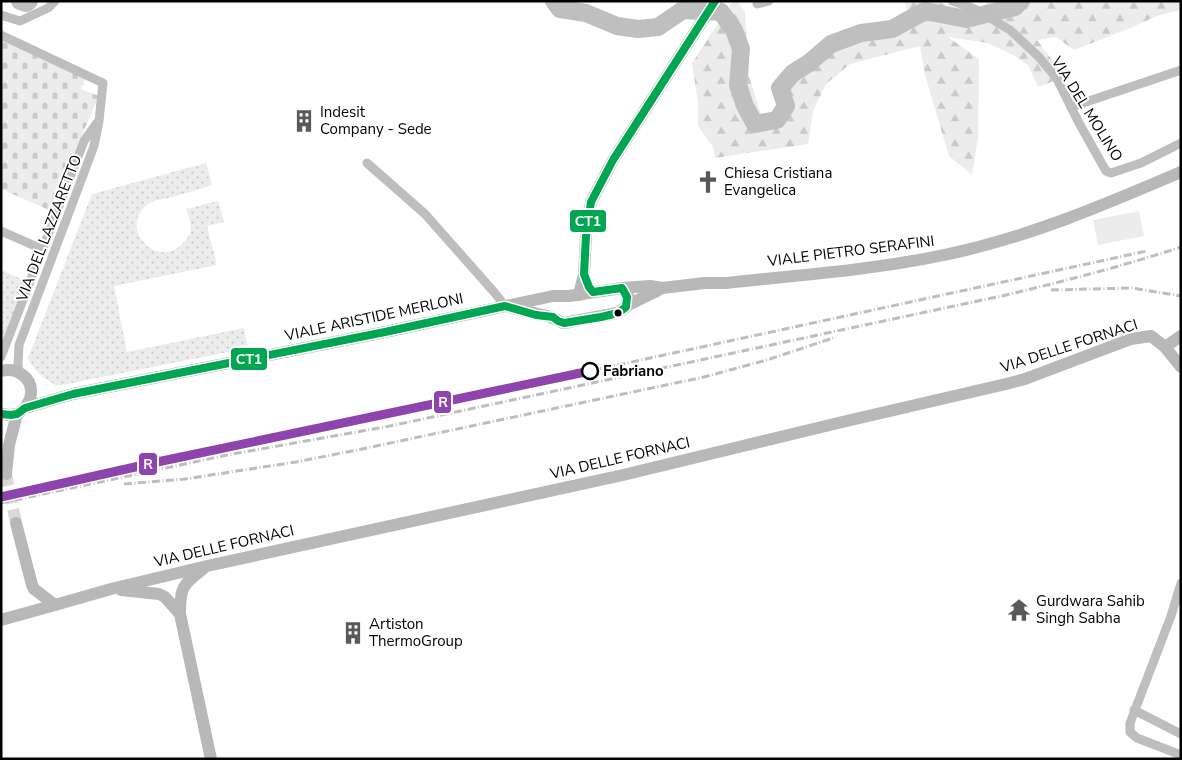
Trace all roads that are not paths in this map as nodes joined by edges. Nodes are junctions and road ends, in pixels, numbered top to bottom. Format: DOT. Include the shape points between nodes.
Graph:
graph roads {
  1 [pos="55,1"];
  2 [pos="715,1"];
  3 [pos="769,1"];
  4 [pos="952,1"];
  5 [pos="757,4"];
  6 [pos="1,15"];
  7 [pos="1,35"];
  8 [pos="1181,70"];
  9 [pos="1071,107"];
  10 [pos="99,121"];
  11 [pos="1181,143"];
  12 [pos="368,163"];
  13 [pos="1181,172"];
  14 [pos="1,231"];
  15 [pos="42,249"];
  16 [pos="584,274"];
  17 [pos="622,288"];
  18 [pos="662,288"];
  19 [pos="593,292"];
  20 [pos="579,295"];
  21 [pos="561,297"];
  22 [pos="504,306"];
  23 [pos="626,306"];
  24 [pos="553,317"];
  25 [pos="1181,336"];
  26 [pos="1165,347"];
  27 [pos="1,357"];
  28 [pos="1181,367"];
  29 [pos="1,371"];
  30 [pos="19,372"];
  31 [pos="30,387"];
  32 [pos="73,394"];
  33 [pos="21,411"];
  34 [pos="1,414"];
  35 [pos="6,474"];
  36 [pos="16,524"];
  37 [pos="206,566"];
  38 [pos="1181,583"];
  39 [pos="111,589"];
  40 [pos="55,606"];
  41 [pos="180,614"];
  42 [pos="1,620"];
  43 [pos="1134,710"];
  44 [pos="1181,734"];
  45 [pos="1181,755"];
  46 [pos="212,759"];
  1 -- 6 [label="street" via="48,8 20,21"];
  2 -- 16 [label="street" via="613,160 592,202"];
  3 -- 5 [label="street"];
  4 -- 9 [label="street, VIA DEL MOLINO" via="975,9 1010,30 1039,57 1057,80"];
  7 -- 10 [label="street, VIA DEL LAZZARETTO" via="103,83"];
  8 -- 9 [label="street"];
  9 -- 11 [label="street, VIA DEL MOLINO" via="1106,171 1111,173 1141,164"];
  10 -- 15 [label="street, VIA DEL LAZZARETTO" via="84,141"];
  10 -- 30 [label="street, VIA DEL LAZZARETTO" via="94,146 20,345"];
  12 -- 22 [label="street" via="425,214"];
  13 -- 18 [label="street, VIALE PIETRO SERAFINI" via="1093,210 1014,238 945,255 879,267"];
  14 -- 15 [label="street, VIA DEL LAZZARETTO"];
  15 -- 27 [label="street, VIA DEL LAZZARETTO"];
  16 -- 19 [label="street"];
  16 -- 20 [label="street"];
  17 -- 18 [label="street, VIALE ARISTIDE MERLONI"];
  17 -- 19 [label="street, VIALE ARISTIDE MERLONI"];
  17 -- 23 [label="street" via="628,296"];
  18 -- 23 [label="street"];
  19 -- 20 [label="street, VIALE ARISTIDE MERLONI"];
  20 -- 21 [label="street, VIALE ARISTIDE MERLONI"];
  21 -- 22 [label="street, VIALE ARISTIDE MERLONI"];
  21 -- 24 [label="street" via="553,305"];
  22 -- 24 [label="street"];
  22 -- 32 [label="street, VIALE ARISTIDE MERLONI"];
  23 -- 24 [label="street" via="617,313 564,323"];
  25 -- 26 [label="street"];
  26 -- 28 [label="street"];
  26 -- 37 [label="street, VIA DELLE FORNACI" via="1151,336 1131,339 1006,384 623,475"];
  29 -- 30 [label="street"];
  30 -- 31 [label="street" via="28,380"];
  31 -- 32 [label="street, VIALE ARISTIDE MERLONI" via="45,393"];
  31 -- 33 [label="street" via="30,401"];
  32 -- 33 [label="street, VIALE ARISTIDE MERLONI"];
  33 -- 34 [label="street, VIALE ARISTIDE MERLONI"];
  33 -- 35 [label="street" via="9,445"];
  36 -- 40 [label="street" via="32,585"];
  37 -- 39 [label="street, VIA DELLE FORNACI"];
  37 -- 41 [label="street" via="183,587"];
  38 -- 43 [label="street"];
  39 -- 40 [label="street, VIA DELLE FORNACI"];
  39 -- 41 [label="street" via="159,594 166,597"];
  40 -- 42 [label="street"];
  41 -- 46 [label="street"];
  43 -- 44 [label="street"];
  43 -- 45 [label="street" via="1130,732 1137,738"];
}
